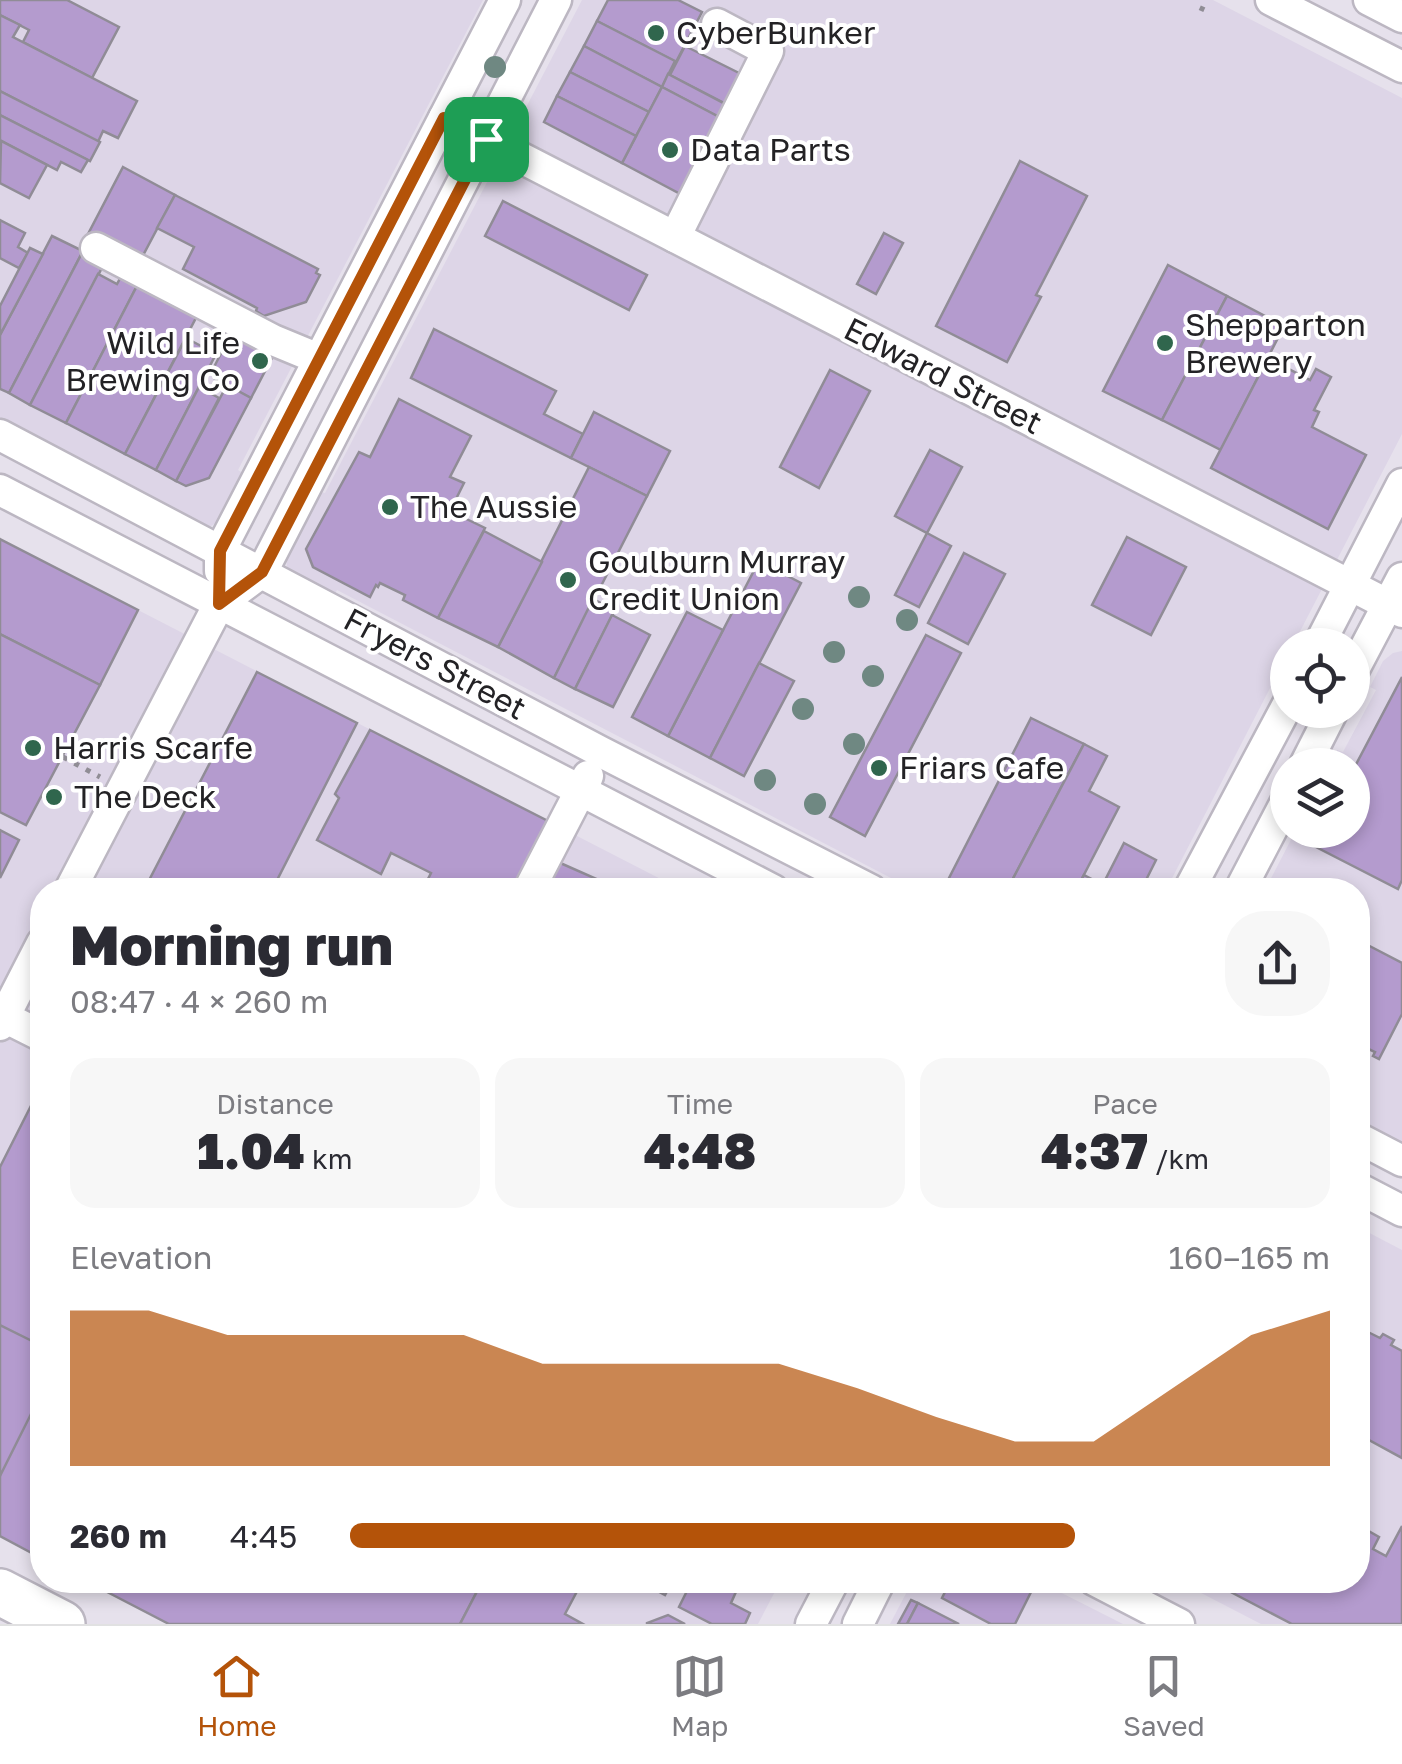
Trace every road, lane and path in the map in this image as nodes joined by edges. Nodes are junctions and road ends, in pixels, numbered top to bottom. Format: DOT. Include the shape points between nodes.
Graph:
graph roads {
  1 [pos="505,0"];
  2 [pos="556,0"];
  3 [pos="1206,0"];
  4 [pos="1271,0"];
  5 [pos="1369,0"];
  6 [pos="1201,10"];
  7 [pos="1402,17"];
  8 [pos="717,24"];
  9 [pos="1402,67"];
  10 [pos="444,118"];
  11 [pos="486,139"];
  12 [pos="674,237"];
  13 [pos="96,248"];
  14 [pos="320,358"];
  15 [pos="0,434"];
  16 [pos="1402,484"];
  17 [pos="0,490"];
  18 [pos="220,551"];
  19 [pos="262,572"];
  20 [pos="1349,585"];
  21 [pos="1397,599"];
  22 [pos="219,604"];
  23 [pos="1328,628"];
  24 [pos="1370,643"];
  25 [pos="1275,728"];
  26 [pos="601,752"];
  27 [pos="63,757"];
  28 [pos="122,790"];
  29 [pos="580,792"];
  30 [pos="1270,833"];
  31 [pos="76,878"];
  32 [pos="534,878"];
  33 [pos="749,878"];
  34 [pos="848,878"];
  35 [pos="1194,878"];
  36 [pos="1246,878"];
  37 [pos="30,966"];
  38 [pos="2,1021"];
  39 [pos="30,1032"];
  40 [pos="1370,1145"];
  41 [pos="1402,1162"];
  42 [pos="1370,1194"];
  43 [pos="1402,1211"];
  44 [pos="0,1592"];
  45 [pos="827,1593"];
  46 [pos="874,1593"];
  47 [pos="1119,1593"];
  48 [pos="62,1624"];
  49 [pos="811,1624"];
  50 [pos="858,1624"];
  51 [pos="1179,1624"];
  1 -- 10 [label="street"];
  2 -- 11 [label="street"];
  3 -- 6 [label="path"];
  4 -- 9 [label="street"];
  5 -- 7 [label="street"];
  8 -- 12 [label="street" via="768,51"];
  10 -- 11 [label="street, Edward Street"];
  10 -- 14 [label="street"];
  11 -- 12 [label="street, Edward Street"];
  11 -- 19 [label="street"];
  12 -- 20 [label="street, Edward Street"];
  13 -- 14 [label="street"];
  14 -- 18 [label="street"];
  15 -- 18 [label="street, Fryers Street"];
  16 -- 20 [label="street"];
  17 -- 22 [label="street, Fryers Street"];
  18 -- 19 [label="street, Fryers Street"];
  18 -- 22 [label="street"];
  19 -- 22 [label="street"];
  19 -- 26 [label="street, Fryers Street"];
  20 -- 21 [label="street, Edward Street"];
  20 -- 23 [label="street"];
  21 -- 24 [label="street"];
  22 -- 28 [label="street"];
  22 -- 29 [label="street, Fryers Street"];
  25 -- 35 [label="street"];
  26 -- 29 [label="street"];
  26 -- 34 [label="street, Fryers Street"];
  27 -- 28 [label="path"];
  28 -- 31 [label="street"];
  29 -- 32 [label="street"];
  29 -- 33 [label="street, Fryers Street"];
  30 -- 36 [label="street"];
  37 -- 38 [label="street"];
  38 -- 39 [label="street"];
  40 -- 41 [label="street"];
  42 -- 43 [label="street"];
  44 -- 48 [label="highway"];
  45 -- 49 [label="street"];
  46 -- 50 [label="street"];
  47 -- 51 [label="street"];
}
